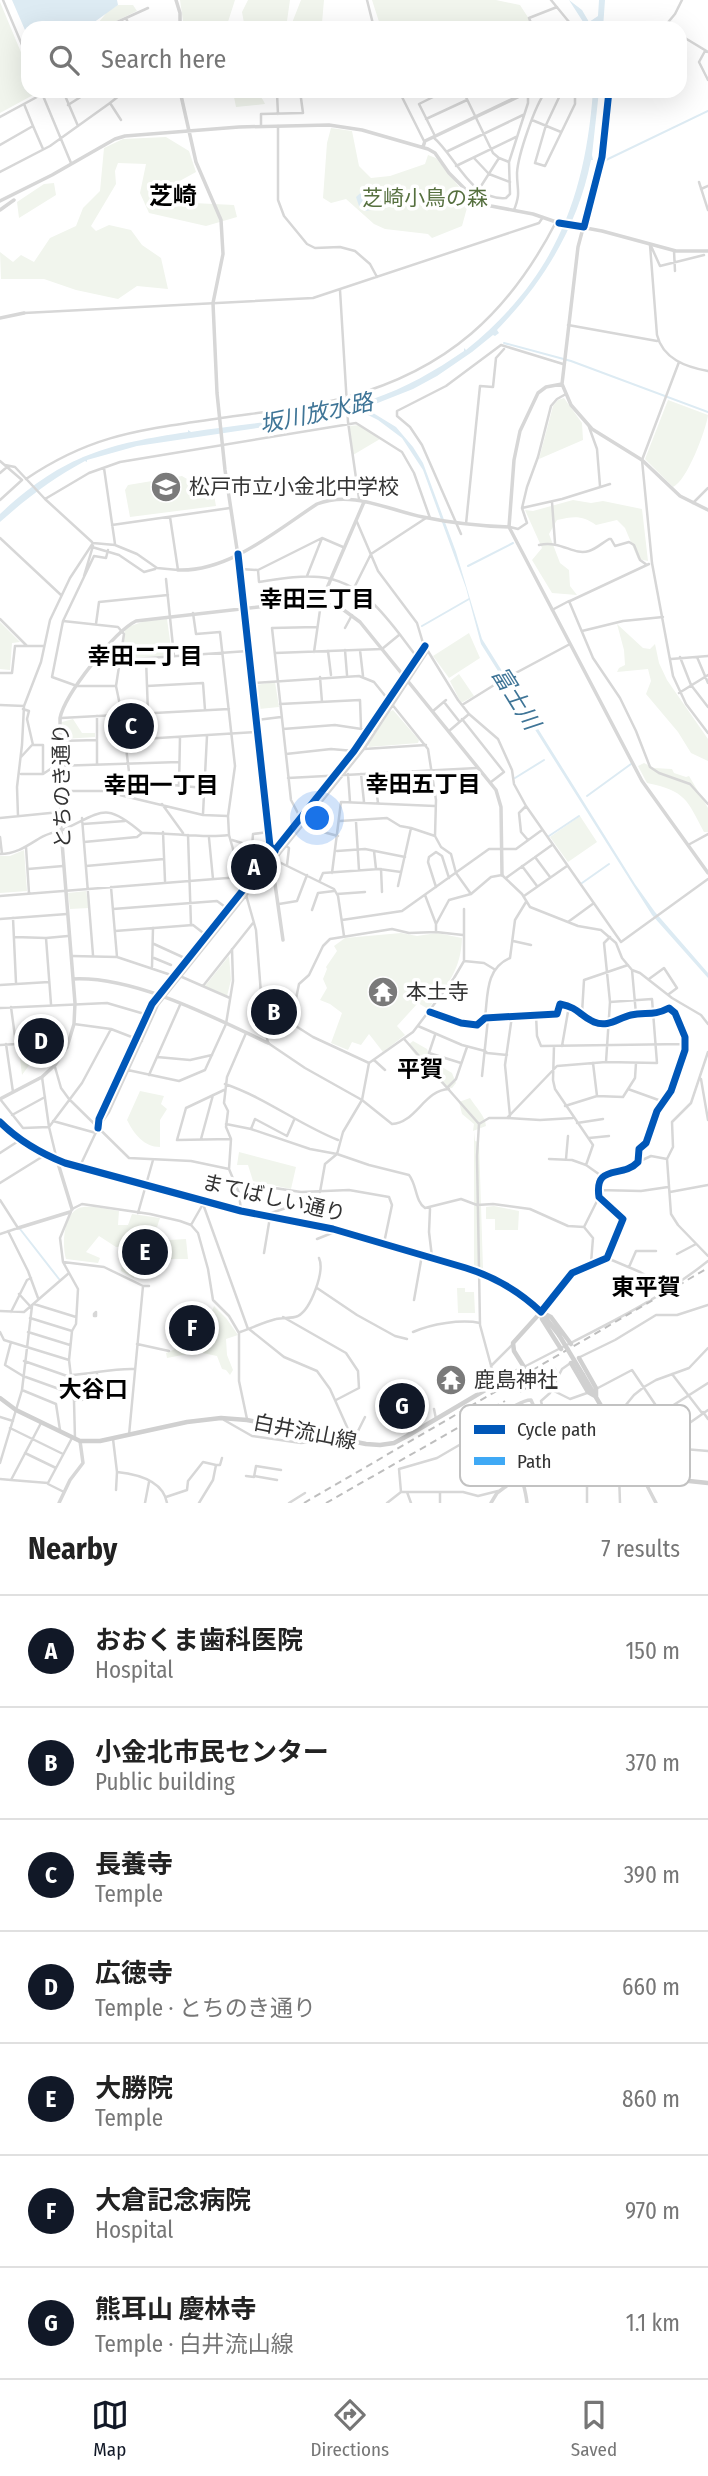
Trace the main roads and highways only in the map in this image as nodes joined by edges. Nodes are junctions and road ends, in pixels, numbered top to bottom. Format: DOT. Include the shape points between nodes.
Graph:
graph roads {
  1 [pos="541,1311"];
  2 [pos="571,1344"];
  3 [pos="561,1349"];
  4 [pos="579,1358"];
  5 [pos="570,1363"];
  6 [pos="592,1390"];
  7 [pos="0,1398"];
  8 [pos="601,1405"];
  9 [pos="690,1481"];
  10 [pos="708,1483"];
  1 -- 2 [label="main road"];
  1 -- 3 [label="main road"];
  1 -- 6 [label="main road, bridge"];
  1 -- 7 [label="main road, 白井流山線" via="513,1345 524,1367 387,1445 221,1418 113,1438 76,1439"];
  4 -- 6 [label="main road"];
  5 -- 6 [label="main road"];
  6 -- 8 [label="main road"];
  9 -- 10 [label="main road"];
}
